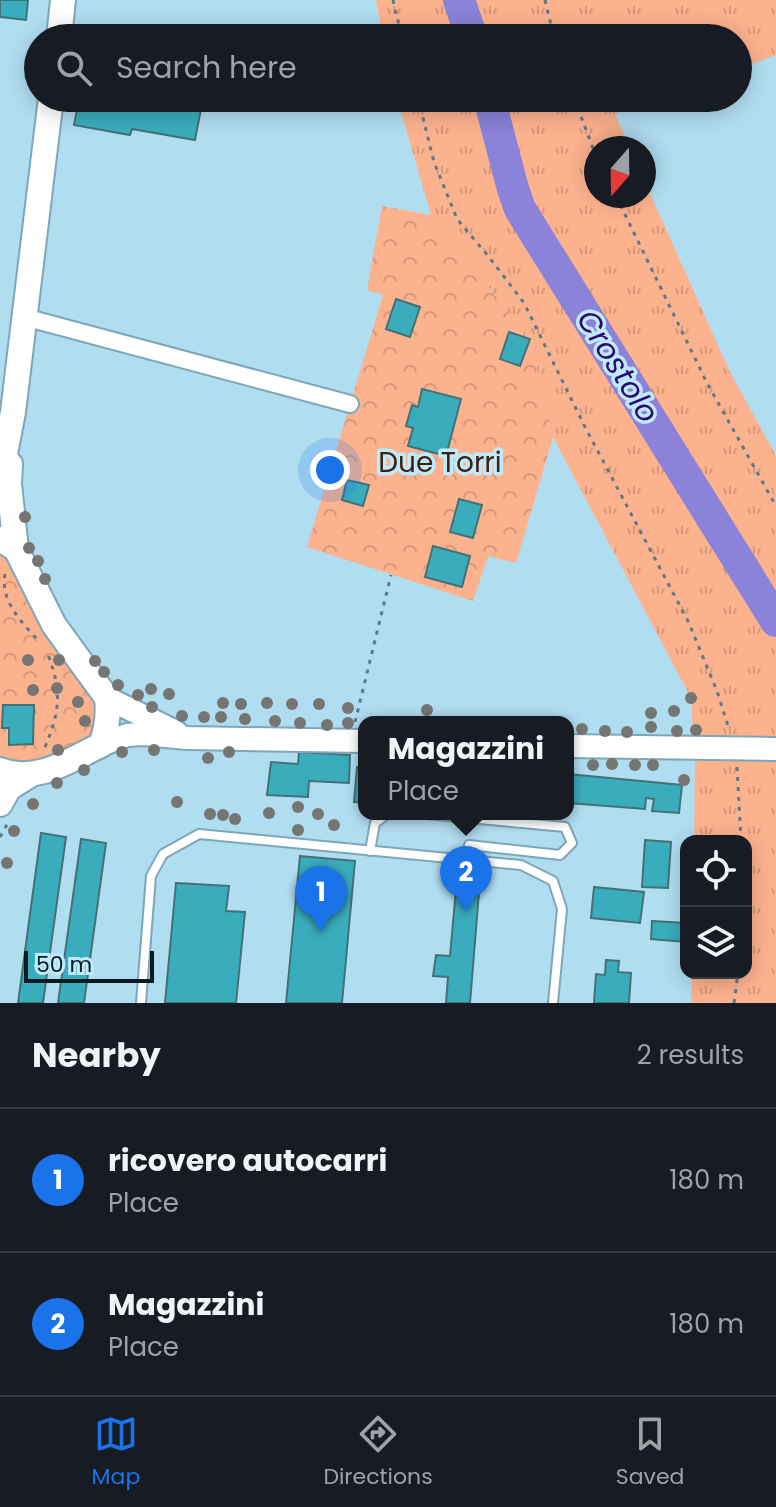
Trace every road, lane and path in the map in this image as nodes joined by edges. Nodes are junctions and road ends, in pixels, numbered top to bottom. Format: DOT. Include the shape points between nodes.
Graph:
graph roads {
  1 [pos="63,0"];
  2 [pos="393,0"];
  3 [pos="545,0"];
  4 [pos="60,24"];
  5 [pos="399,24"];
  6 [pos="551,24"];
  7 [pos="49,112"];
  8 [pos="422,112"];
  9 [pos="579,112"];
  10 [pos="588,136"];
  11 [pos="622,208"];
  12 [pos="24,317"];
  13 [pos="350,404"];
  14 [pos="13,412"];
  15 [pos="0,480"];
  16 [pos="776,506"];
  17 [pos="13,549"];
  18 [pos="391,575"];
  19 [pos="42,645"];
  20 [pos="48,653"];
  21 [pos="107,698"];
  22 [pos="362,716"];
  23 [pos="188,738"];
  24 [pos="357,741"];
  25 [pos="101,745"];
  26 [pos="574,746"];
  27 [pos="734,749"];
  28 [pos="776,749"];
  29 [pos="0,770"];
  30 [pos="30,775"];
  31 [pos="0,804"];
  32 [pos="379,820"];
  33 [pos="490,820"];
  34 [pos="741,835"];
  35 [pos="370,851"];
  36 [pos="467,860"];
  37 [pos="737,979"];
  38 [pos="141,1003"];
  39 [pos="553,1003"];
  40 [pos="734,1003"];
  1 -- 4 [label="main road"];
  2 -- 5 [label="path"];
  3 -- 6 [label="path"];
  7 -- 12 [label="main road"];
  8 -- 27 [label="path" via="457,219 524,303 688,621"];
  9 -- 10 [label="path"];
  11 -- 16 [label="path" via="707,383"];
  12 -- 13 [label="street"];
  12 -- 14 [label="main road"];
  14 -- 15 [label="main road"];
  14 -- 17 [label="main road"];
  17 -- 19 [label="path" via="2,585 6,599"];
  17 -- 21 [label="main road" via="54,625"];
  18 -- 22 [label="path"];
  20 -- 30 [label="path" via="59,696 57,713"];
  21 -- 23 [label="street"];
  21 -- 25 [label="main road"];
  23 -- 24 [label="street"];
  23 -- 25 [label="street" via="127,735"];
  25 -- 30 [label="main road"];
  26 -- 27 [label="street"];
  27 -- 28 [label="street"];
  27 -- 34 [label="path"];
  29 -- 30 [label="main road"];
  30 -- 31 [label="main road" via="9,788"];
  32 -- 35 [label="lane"];
  33 -- 36 [label="lane" via="565,827 572,843 560,855 469,845"];
  35 -- 36 [label="lane"];
  35 -- 38 [label="lane" via="199,834 163,854 151,876"];
  36 -- 39 [label="lane" via="521,865 553,881 562,909"];
  37 -- 40 [label="path"];
}
